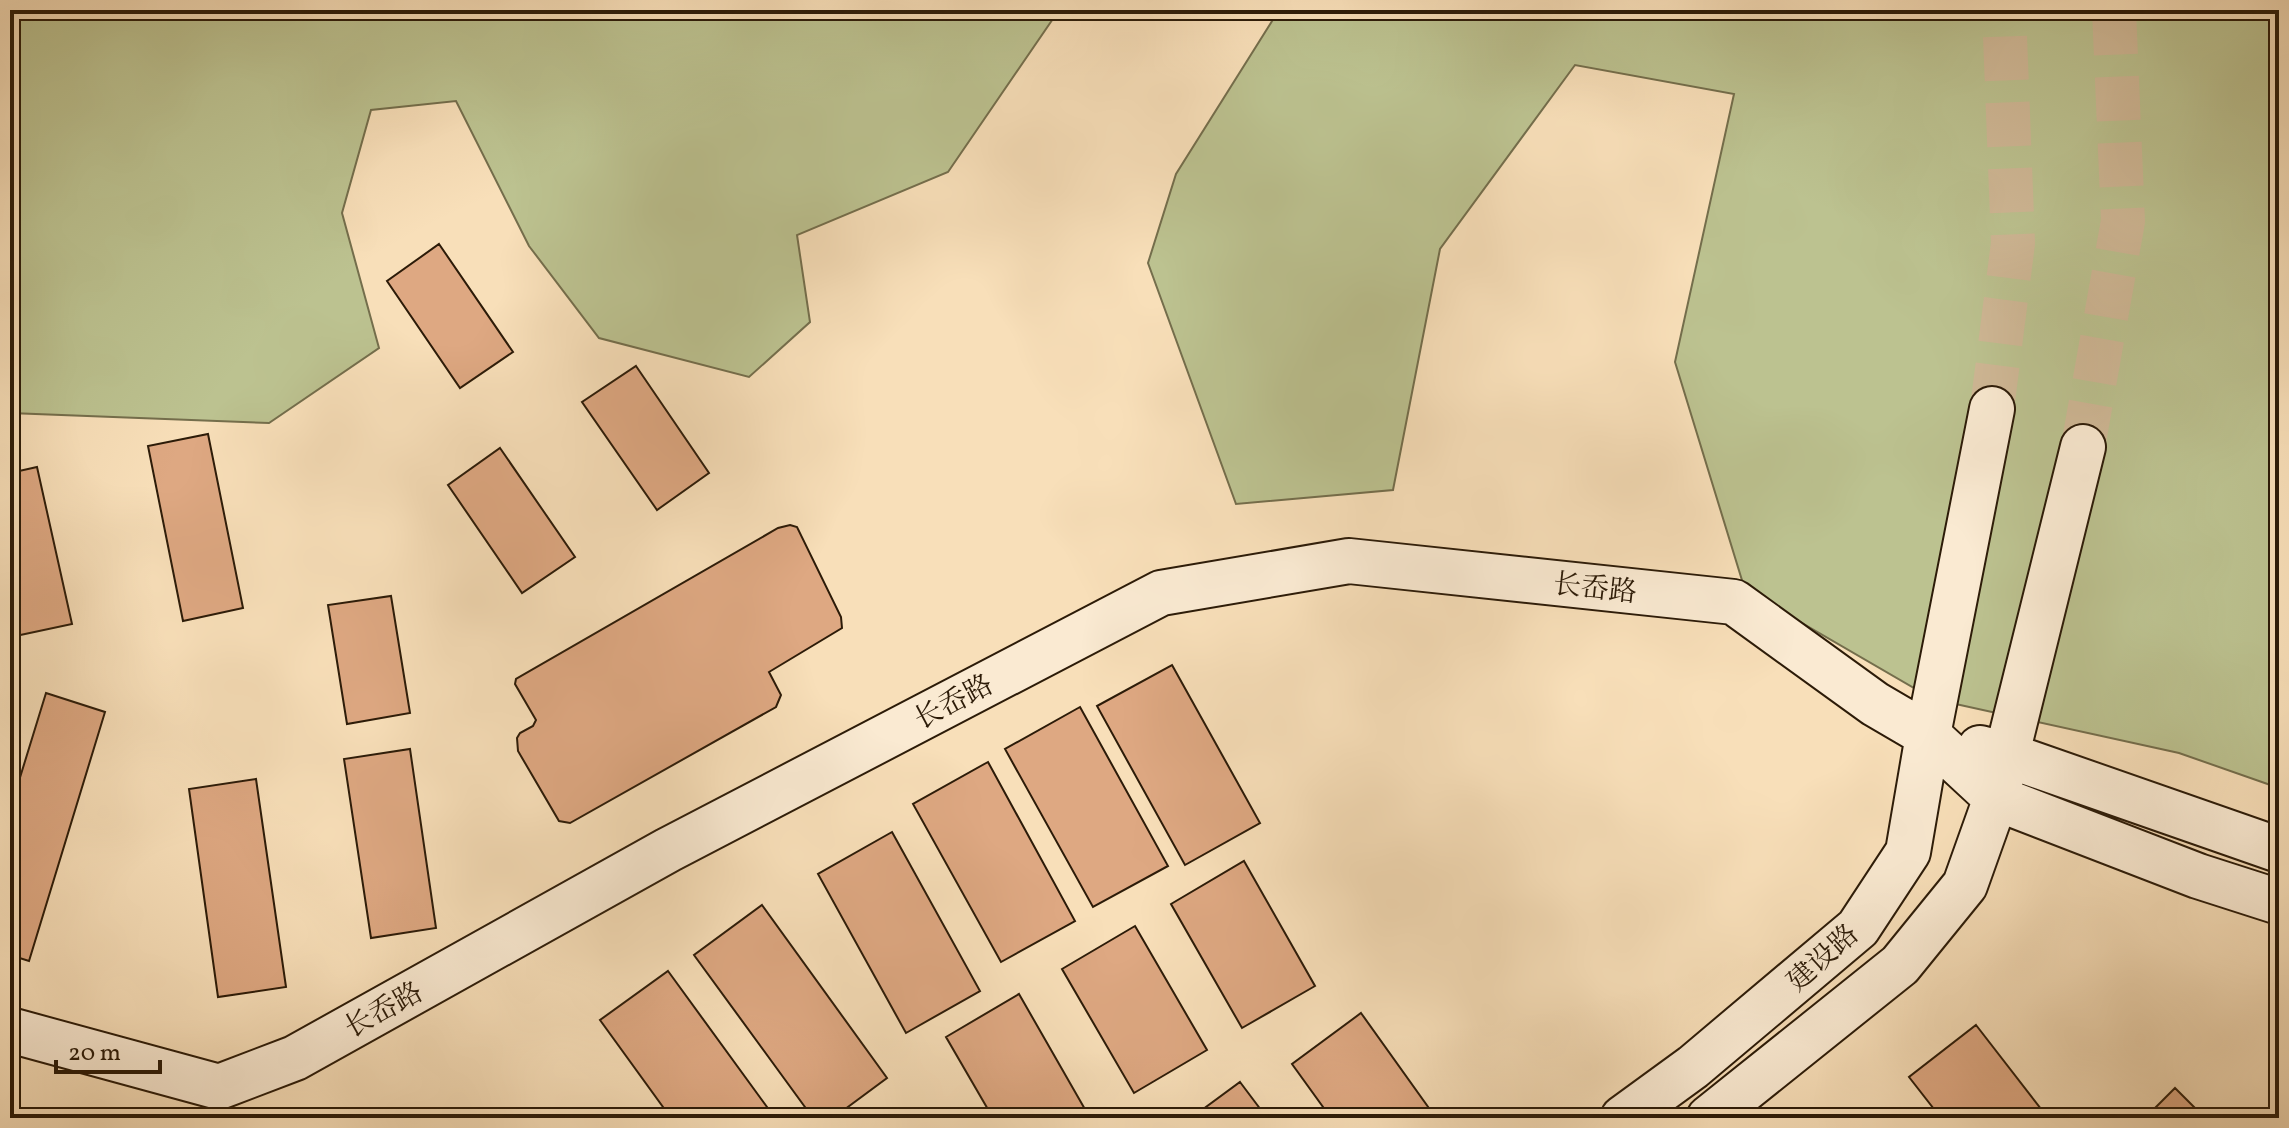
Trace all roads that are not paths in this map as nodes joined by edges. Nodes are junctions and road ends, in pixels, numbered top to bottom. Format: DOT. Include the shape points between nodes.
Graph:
graph roads {
  1 [pos="1992,409"];
  2 [pos="2083,447"];
  3 [pos="1928,735"];
  4 [pos="2007,755"];
  5 [pos="1996,798"];
  6 [pos="2279,850"];
  7 [pos="2279,902"];
  8 [pos="10,1030"];
  9 [pos="1623,1118"];
  10 [pos="1709,1118"];
  1 -- 3 [label="main road, 建设路"];
  2 -- 4 [label="main road, 建设路"];
  3 -- 4 [label="main road"];
  3 -- 5 [label="main road"];
  3 -- 8 [label="main road, 长岙路" via="1875,704 1734,602 1349,561 1161,593 668,850 295,1058 219,1087"];
  3 -- 9 [label="main road, 建设路" via="1908,852 1858,928 1693,1067"];
  4 -- 5 [label="main road, 建设路"];
  4 -- 6 [label="main road"];
  5 -- 7 [label="main road"];
  5 -- 10 [label="main road, 建设路" via="1965,885 1900,965"];
}
